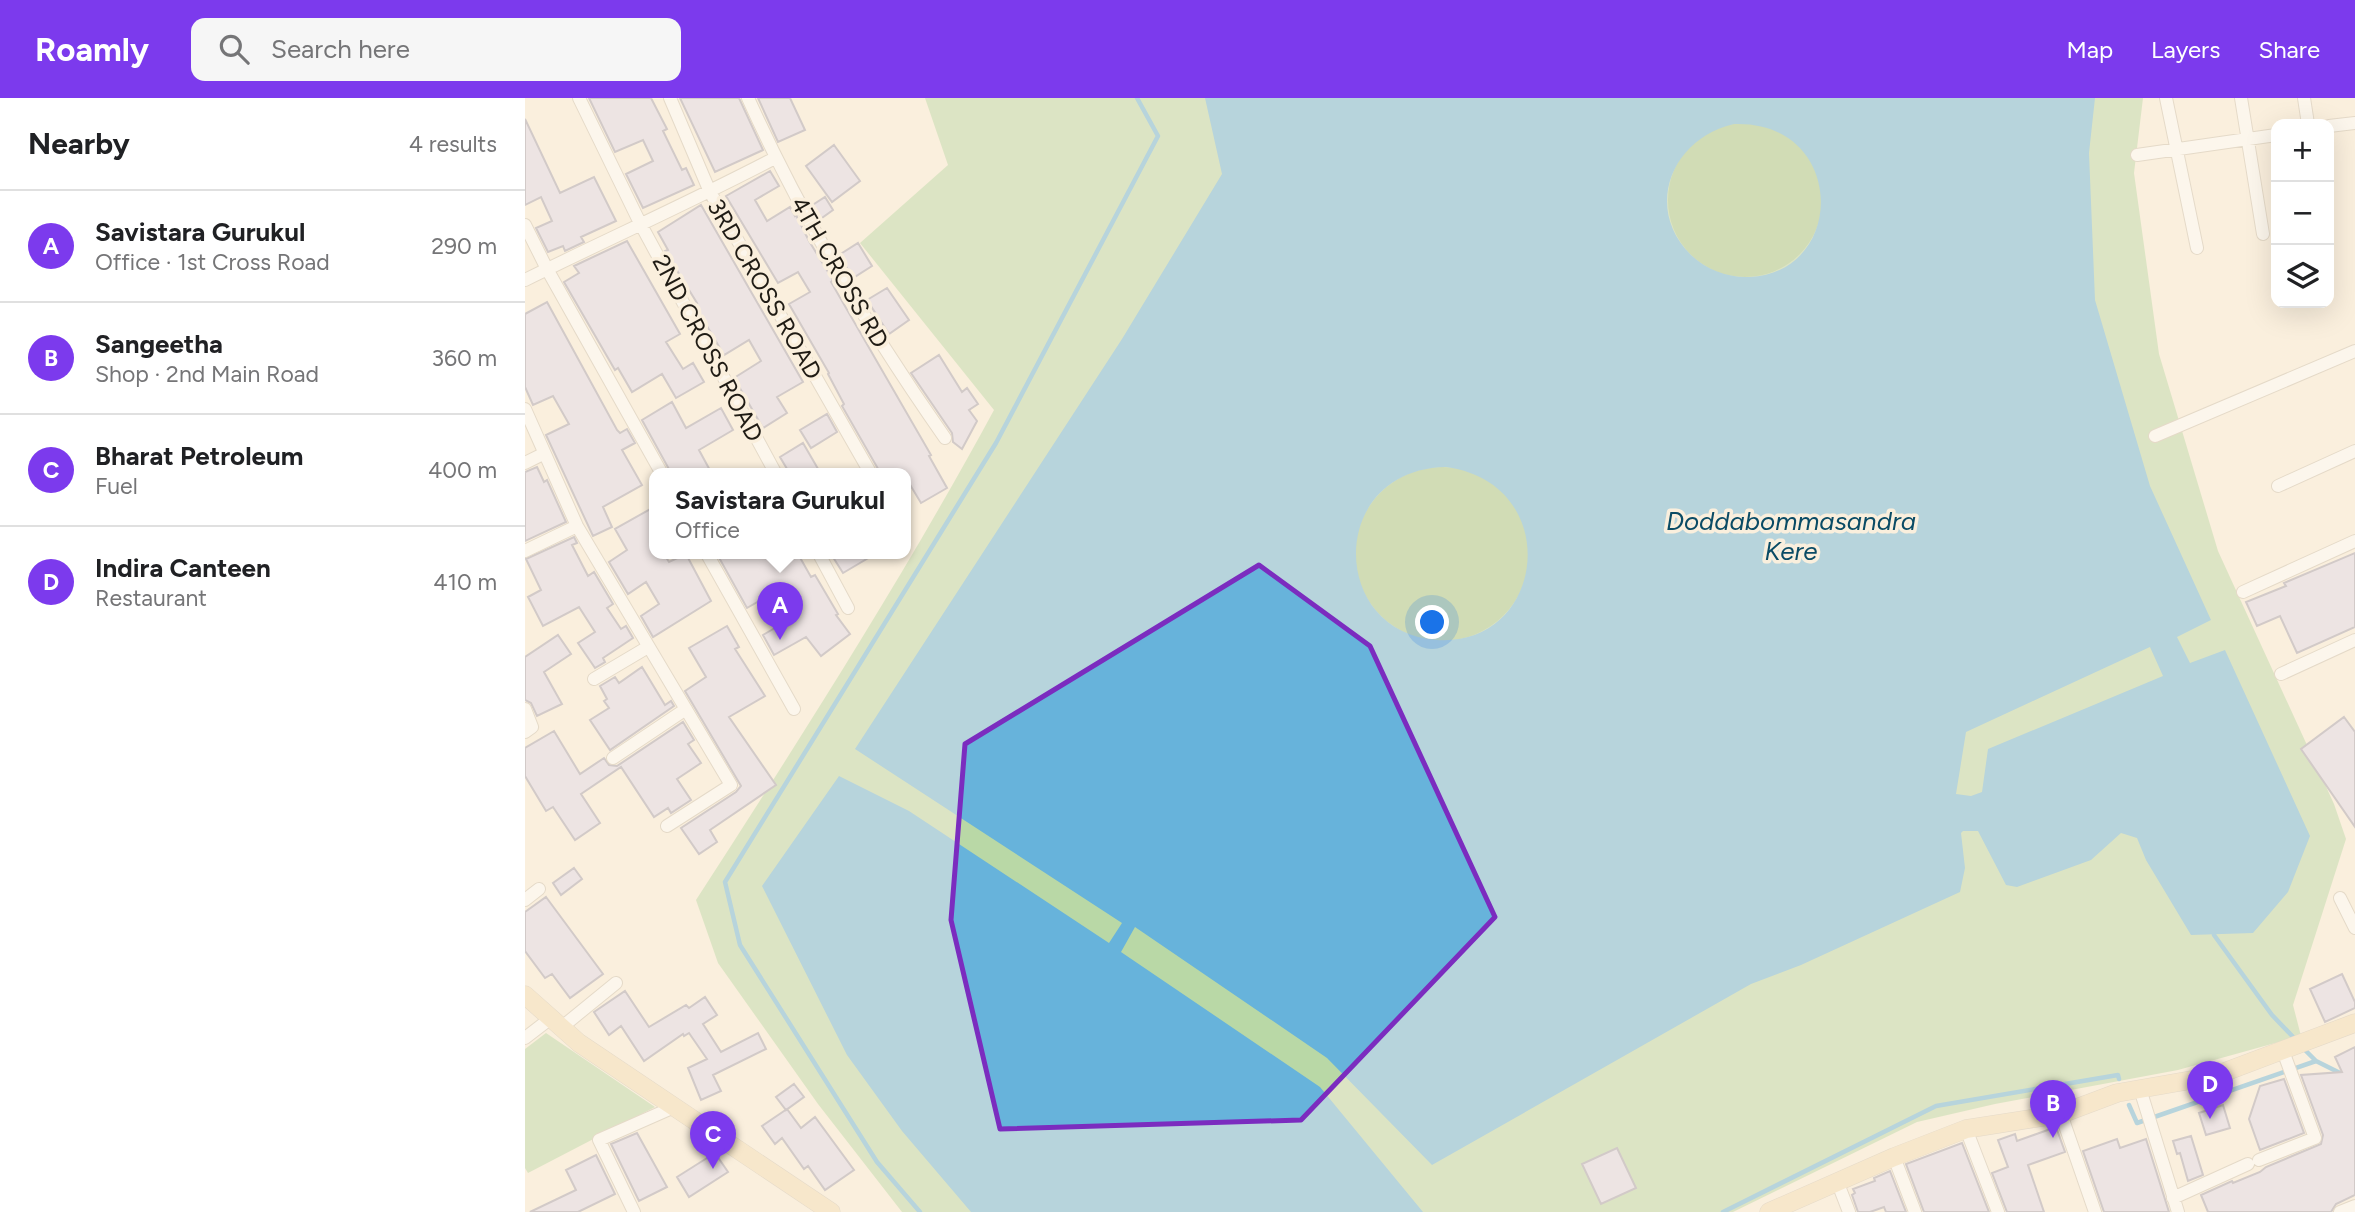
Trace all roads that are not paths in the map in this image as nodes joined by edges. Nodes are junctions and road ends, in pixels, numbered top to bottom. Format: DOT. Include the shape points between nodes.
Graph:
graph roads {
  1 [pos="579,98"];
  2 [pos="670,98"];
  3 [pos="748,98"];
  4 [pos="2166,98"];
  5 [pos="2241,98"];
  6 [pos="2304,98"];
  7 [pos="2307,119"];
  8 [pos="2355,123"];
  9 [pos="2334,126"];
  10 [pos="2271,136"];
  11 [pos="2247,139"];
  12 [pos="2175,147"];
  13 [pos="2137,155"];
  14 [pos="775,158"];
  15 [pos="710,192"];
  16 [pos="640,223"];
  17 [pos="525,225"];
  18 [pos="2263,234"];
  19 [pos="2197,248"];
  20 [pos="547,269"];
  21 [pos="525,280"];
  22 [pos="2355,351"];
  23 [pos="525,409"];
  24 [pos="2155,436"];
  25 [pos="945,438"];
  26 [pos="2355,451"];
  27 [pos="543,454"];
  28 [pos="525,463"];
  29 [pos="659,468"];
  30 [pos="773,468"];
  31 [pos="868,468"];
  32 [pos="2278,485"];
  33 [pos="577,526"];
  34 [pos="2355,541"];
  35 [pos="525,551"];
  36 [pos="710,559"];
  37 [pos="822,559"];
  38 [pos="2243,592"];
  39 [pos="848,607"];
  40 [pos="2355,640"];
  41 [pos="648,647"];
  42 [pos="2281,674"];
  43 [pos="594,679"];
  44 [pos="525,709"];
  45 [pos="686,709"];
  46 [pos="793,709"];
  47 [pos="525,732"];
  48 [pos="613,758"];
  49 [pos="667,826"];
  50 [pos="539,889"];
  51 [pos="2340,898"];
  52 [pos="525,900"];
  53 [pos="2355,928"];
  54 [pos="616,983"];
  55 [pos="525,995"];
  56 [pos="557,1023"];
  57 [pos="2355,1023"];
  58 [pos="525,1038"];
  59 [pos="2283,1051"];
  60 [pos="2140,1089"];
  61 [pos="674,1107"];
  62 [pos="2061,1114"];
  63 [pos="1966,1129"];
  64 [pos="1894,1157"];
  65 [pos="1837,1181"];
  66 [pos="2173,1198"];
  67 [pos="2355,1206"];
  68 [pos="634,1212"];
  69 [pos="831,1212"];
  70 [pos="1769,1212"];
  71 [pos="1849,1212"];
  72 [pos="1915,1212"];
  73 [pos="1998,1212"];
  74 [pos="2095,1212"];
  75 [pos="2178,1212"];
  76 [pos="2340,1212"];
  1 -- 16 [label="street, 2ND CROSS ROAD"];
  2 -- 15 [label="street, 3RD CROSS ROAD"];
  3 -- 14 [label="street, 4TH CROSS RD"];
  4 -- 12 [label="street"];
  5 -- 11 [label="street"];
  6 -- 7 [label="street"];
  8 -- 9 [label="street"];
  10 -- 11 [label="street"];
  11 -- 12 [label="street"];
  11 -- 18 [label="street"];
  12 -- 13 [label="street"];
  12 -- 19 [label="street"];
  14 -- 15 [label="street"];
  14 -- 25 [label="street, 4TH CROSS RD" via="880,342"];
  15 -- 16 [label="street"];
  15 -- 31 [label="street, 3RD CROSS ROAD"];
  16 -- 20 [label="street"];
  16 -- 30 [label="street, 2ND CROSS ROAD"];
  17 -- 20 [label="street"];
  20 -- 21 [label="street"];
  20 -- 29 [label="street"];
  22 -- 24 [label="street"];
  23 -- 27 [label="street"];
  26 -- 32 [label="street"];
  27 -- 28 [label="street"];
  27 -- 33 [label="street"];
  33 -- 35 [label="street"];
  33 -- 41 [label="street"];
  34 -- 38 [label="street"];
  36 -- 46 [label="street"];
  37 -- 39 [label="street"];
  40 -- 42 [label="street"];
  41 -- 43 [label="street"];
  41 -- 45 [label="street"];
  44 -- 47 [label="street" via="532,727"];
  45 -- 48 [label="street"];
  45 -- 49 [label="street" via="731,785"];
  50 -- 52 [label="street"];
  51 -- 53 [label="street"];
  54 -- 56 [label="street"];
  55 -- 56 [label="main road"];
  56 -- 58 [label="street"];
  56 -- 61 [label="main road"];
  57 -- 59 [label="main road"];
  59 -- 60 [label="main road" via="2214,1076"];
  59 -- 66 [label="street" via="2315,1138"];
  60 -- 62 [label="main road"];
  60 -- 66 [label="street"];
  61 -- 68 [label="street" via="599,1140"];
  61 -- 69 [label="main road"];
  62 -- 63 [label="main road"];
  62 -- 74 [label="street"];
  63 -- 64 [label="main road"];
  63 -- 73 [label="street"];
  64 -- 65 [label="main road"];
  64 -- 72 [label="street"];
  65 -- 70 [label="main road"];
  65 -- 71 [label="street"];
  66 -- 75 [label="street"];
  67 -- 76 [label="street"];
}
